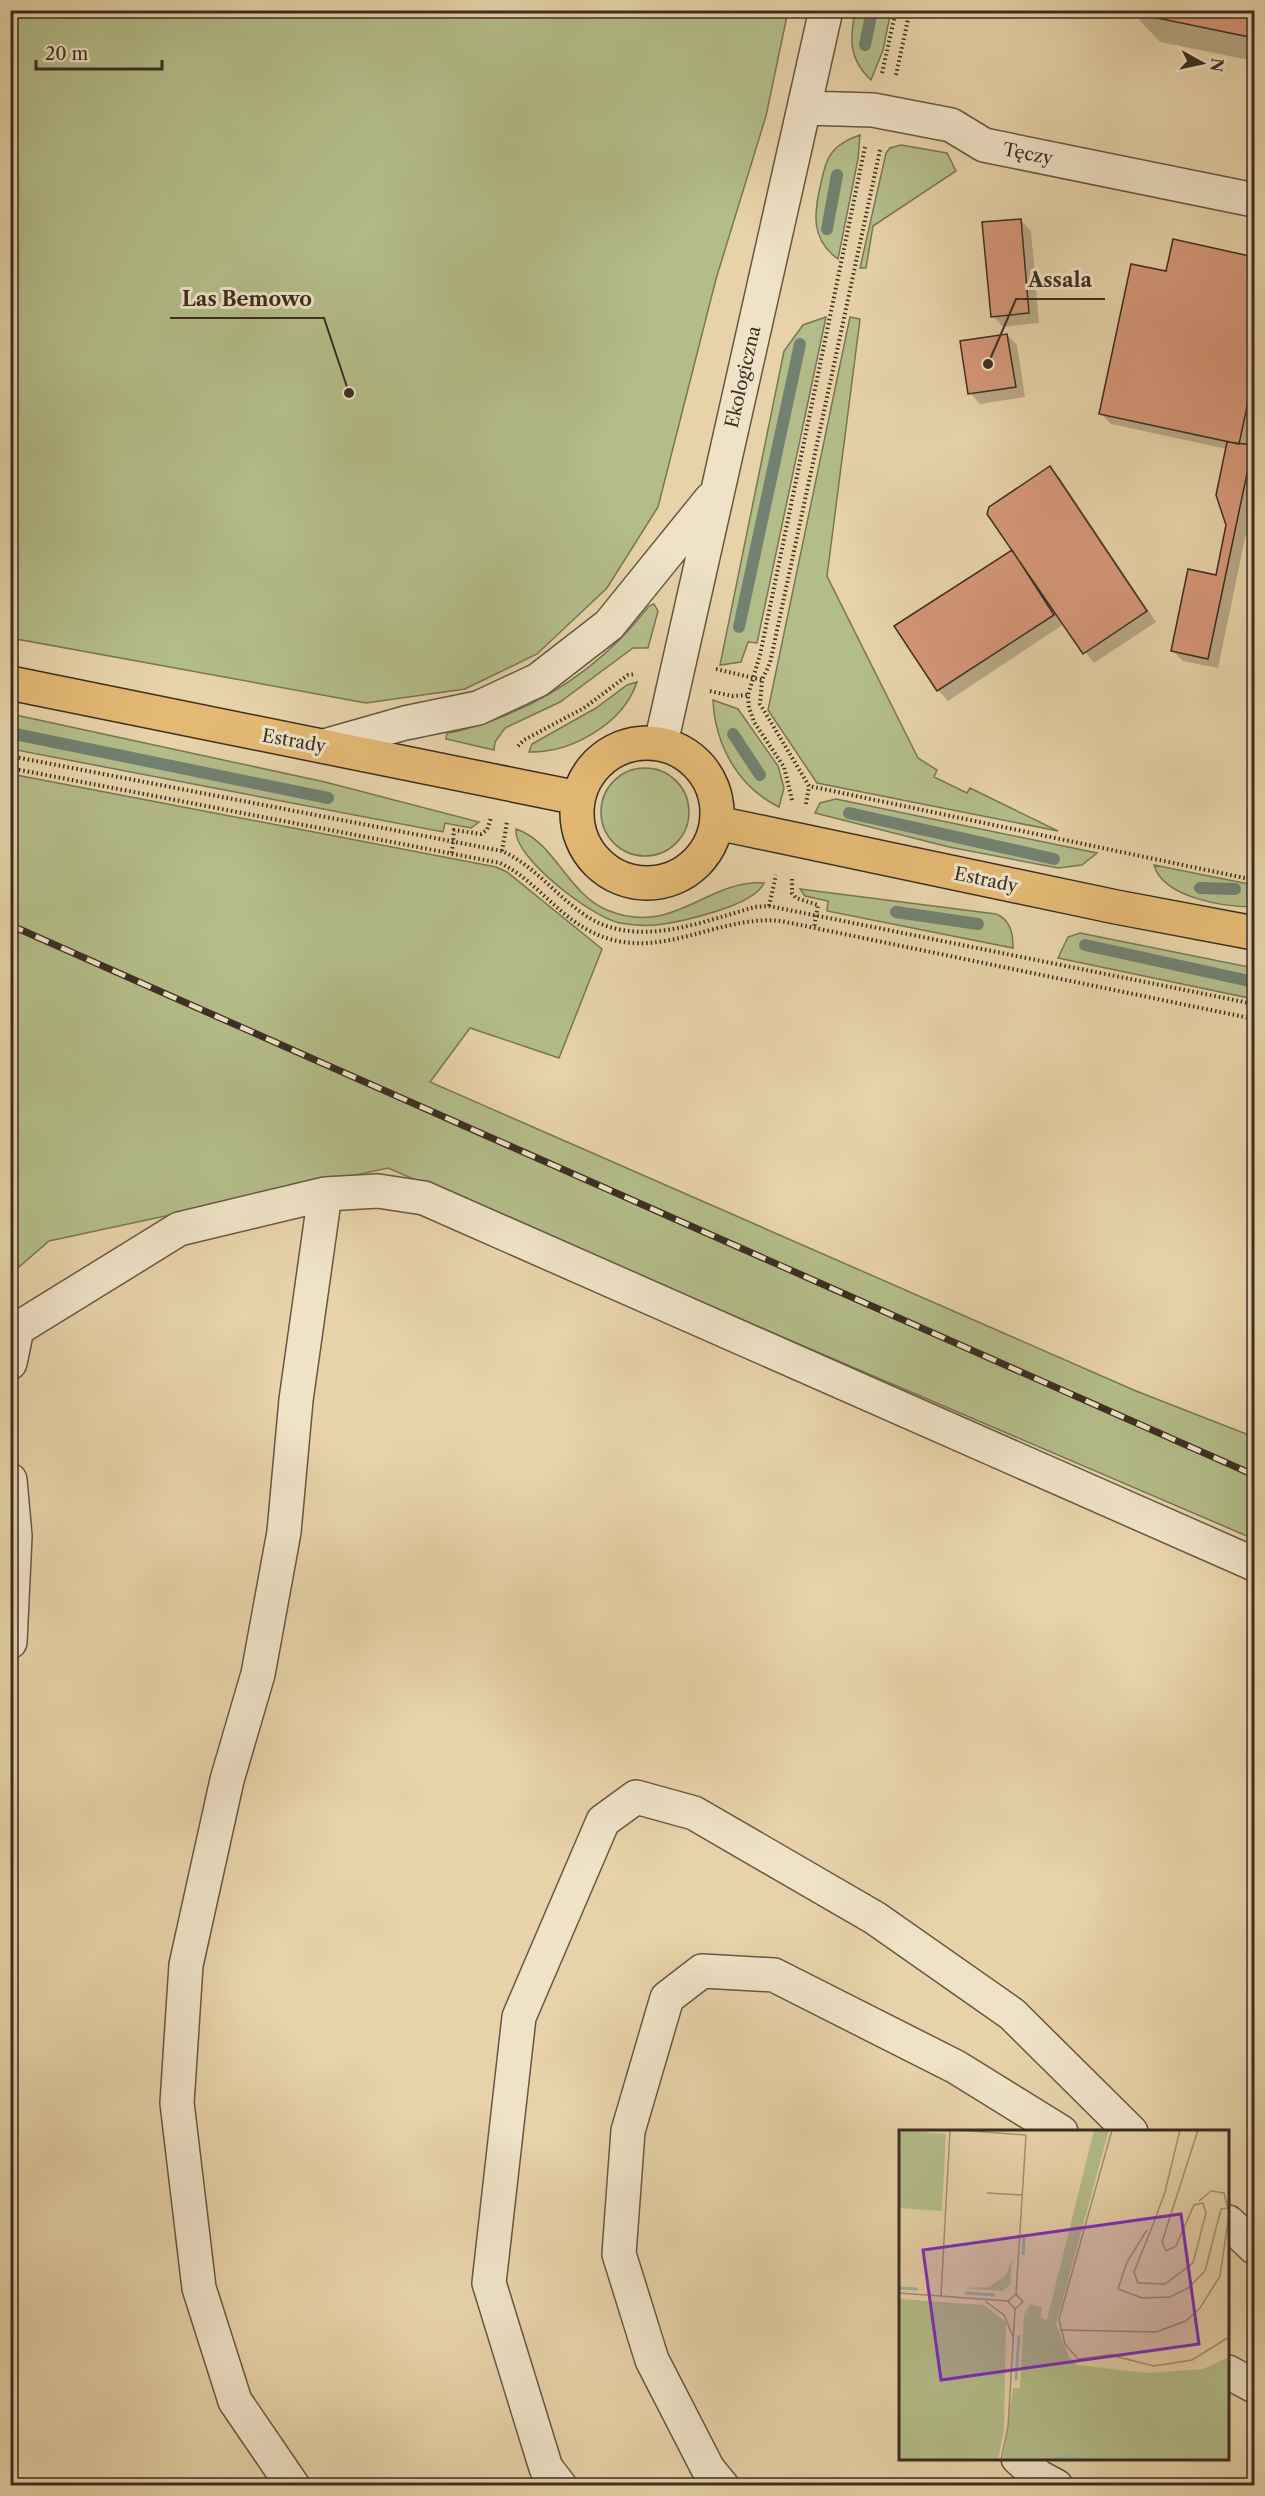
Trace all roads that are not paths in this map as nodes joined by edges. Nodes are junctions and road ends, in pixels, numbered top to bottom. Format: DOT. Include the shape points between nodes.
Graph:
graph roads {
  1 [pos="826,10"];
  2 [pos="806,108"];
  3 [pos="1254,200"];
  4 [pos="715,493"];
  5 [pos="10,683"];
  6 [pos="661,743"];
  7 [pos="324,746"];
  8 [pos="578,798"];
  9 [pos="717,823"];
  10 [pos="1254,933"];
  11 [pos="325,1194"];
  12 [pos="10,1363"];
  13 [pos="10,1480"];
  14 [pos="1254,1563"];
  15 [pos="10,1642"];
  16 [pos="1058,2130"];
  17 [pos="1129,2130"];
  18 [pos="1229,2224"];
  19 [pos="1229,2234"];
  20 [pos="1254,2248"];
  21 [pos="1229,2373"];
  22 [pos="1254,2386"];
  23 [pos="1020,2460"];
  24 [pos="293,2486"];
  25 [pos="560,2486"];
  26 [pos="722,2486"];
  27 [pos="1056,2486"];
  1 -- 2 [label="street, Ekologiczna"];
  2 -- 3 [label="street, Tęczy" via="880,112 951,125 984,145"];
  2 -- 4 [label="street, Ekologiczna"];
  4 -- 6 [label="street, Ekologiczna"];
  4 -- 7 [label="street" via="609,625 538,680 478,708"];
  5 -- 7 [label="main road, Estrady"];
  6 -- 8 [label="main road" via="623,746 602,758 587,776"];
  6 -- 9 [label="main road" via="692,758 708,776 717,799"];
  7 -- 8 [label="main road, Estrady"];
  8 -- 9 [label="main road" via="578,827 588,853 608,872 634,883 663,882 689,871 708,850"];
  9 -- 10 [label="main road, Estrady"];
  11 -- 12 [label="street" via="179,1229 17,1329"];
  11 -- 14 [label="street" via="378,1191 424,1198"];
  11 -- 24 [label="street" via="284,1532 258,1674 227,1780 186,1965 177,2103 199,2288 235,2401"];
  13 -- 15 [label="street" via="15,1536"];
  16 -- 26 [label="street" via="956,2067 774,1975 702,1971 668,1998 628,2131 619,2254 652,2360 708,2469"];
  17 -- 25 [label="street" via="1012,2014 875,1918 694,1813 636,1797 603,1821 519,2017 489,2283 546,2468"];
  18 -- 20 [label="street"];
  19 -- 20 [label="street"];
  21 -- 22 [label="street"];
  23 -- 27 [label="street"];
}
